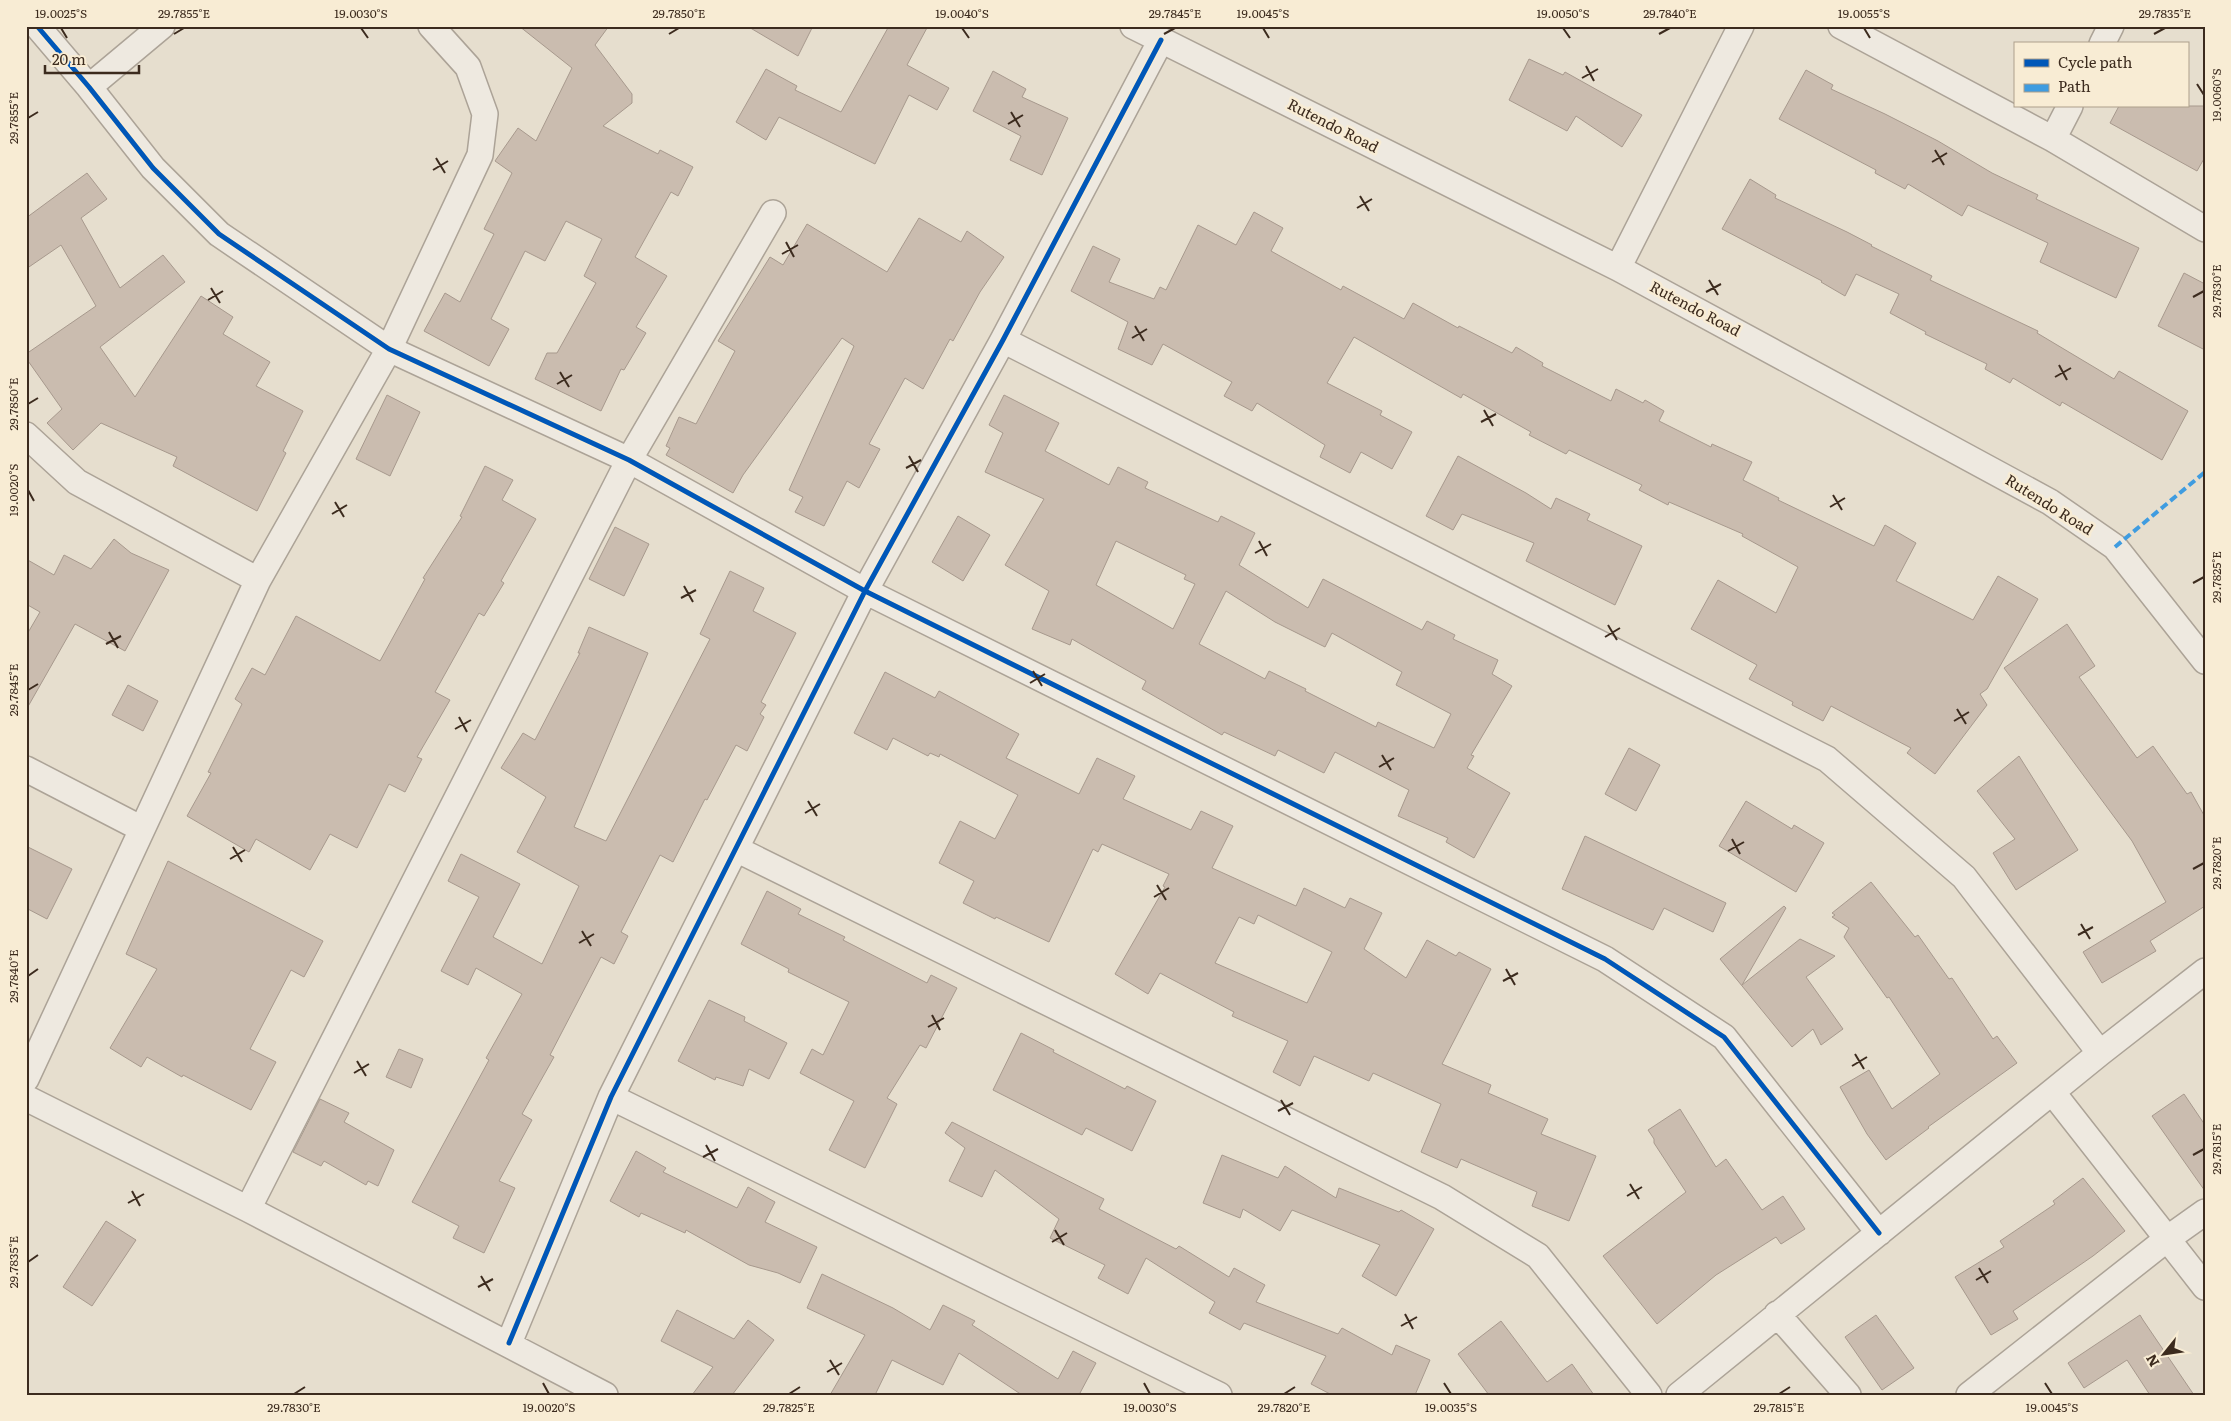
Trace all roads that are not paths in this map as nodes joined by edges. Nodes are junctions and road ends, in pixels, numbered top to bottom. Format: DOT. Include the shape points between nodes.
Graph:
graph roads {
  1 [pos="37,26"];
  2 [pos="162,26"];
  3 [pos="431,26"];
  4 [pos="1133,26"];
  5 [pos="1741,26"];
  6 [pos="1841,26"];
  7 [pos="2111,26"];
  8 [pos="1162,40"];
  9 [pos="2103,42"];
  10 [pos="89,87"];
  11 [pos="2069,108"];
  12 [pos="2053,139"];
  13 [pos="773,213"];
  14 [pos="2205,229"];
  15 [pos="1618,268"];
  16 [pos="1004,340"];
  17 [pos="389,349"];
  18 [pos="26,435"];
  19 [pos="629,460"];
  20 [pos="258,580"];
  21 [pos="865,591"];
  22 [pos="2205,661"];
  23 [pos="26,769"];
  24 [pos="142,829"];
  25 [pos="736,849"];
  26 [pos="2205,972"];
  27 [pos="2100,1053"];
  28 [pos="26,1079"];
  29 [pos="2053,1093"];
  30 [pos="26,1098"];
  31 [pos="611,1098"];
  32 [pos="248,1208"];
  33 [pos="2205,1212"];
  34 [pos="1879,1233"];
  35 [pos="2167,1239"];
  36 [pos="2205,1287"];
  37 [pos="1777,1314"];
  38 [pos="509,1343"];
  39 [pos="605,1395"];
  40 [pos="1219,1395"];
  41 [pos="1649,1395"];
  42 [pos="1679,1395"];
  43 [pos="1848,1395"];
  44 [pos="1969,1395"];
  1 -- 10 [label="street"];
  2 -- 10 [label="street"];
  3 -- 17 [label="street" via="468,67 485,114 480,155"];
  4 -- 8 [label="street, Rutendo Road"];
  5 -- 15 [label="street"];
  6 -- 12 [label="street"];
  7 -- 9 [label="street"];
  8 -- 15 [label="street, Rutendo Road"];
  8 -- 16 [label="street"];
  10 -- 17 [label="street" via="153,168 219,234"];
  11 -- 12 [label="street"];
  12 -- 14 [label="street"];
  13 -- 19 [label="street"];
  15 -- 22 [label="street, Rutendo Road" via="2050,502 2115,547"];
  16 -- 21 [label="street"];
  16 -- 27 [label="street" via="1826,759 1964,877"];
  17 -- 19 [label="street"];
  17 -- 20 [label="street"];
  18 -- 20 [label="street" via="77,482"];
  19 -- 21 [label="street"];
  19 -- 32 [label="street"];
  20 -- 24 [label="street"];
  21 -- 25 [label="street"];
  21 -- 34 [label="street" via="1605,959 1724,1037"];
  23 -- 24 [label="street"];
  24 -- 28 [label="street"];
  25 -- 31 [label="street"];
  25 -- 41 [label="street" via="1442,1197 1538,1256"];
  26 -- 27 [label="street"];
  27 -- 29 [label="street"];
  29 -- 34 [label="street"];
  29 -- 35 [label="street"];
  30 -- 32 [label="street"];
  31 -- 38 [label="street"];
  31 -- 40 [label="street"];
  32 -- 38 [label="street"];
  33 -- 35 [label="street"];
  34 -- 37 [label="street"];
  35 -- 36 [label="street"];
  35 -- 44 [label="street"];
  37 -- 42 [label="street"];
  37 -- 43 [label="street"];
  38 -- 39 [label="street"];
}
